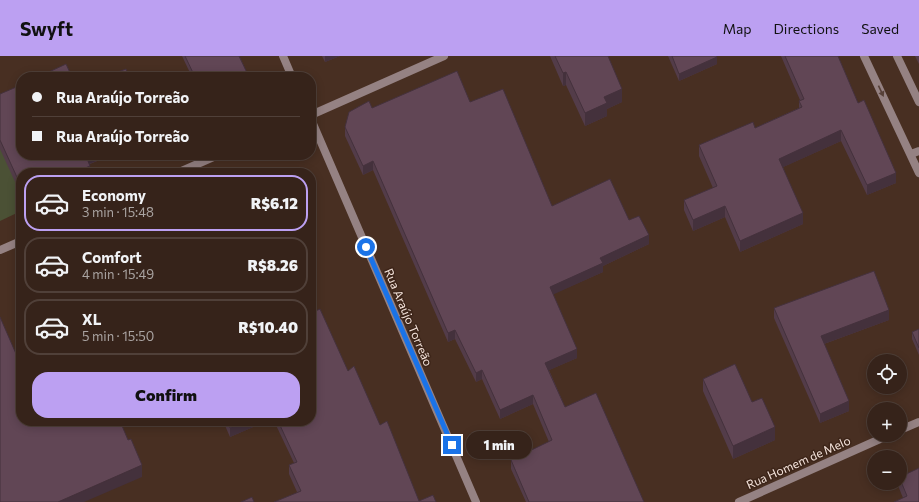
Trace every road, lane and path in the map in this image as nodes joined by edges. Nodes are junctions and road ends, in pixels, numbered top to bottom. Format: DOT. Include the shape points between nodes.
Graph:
graph roads {
  1 [pos="283,56"];
  2 [pos="444,56"];
  3 [pos="864,56"];
  4 [pos="897,56"];
  5 [pos="290,72"];
  6 [pos="919,102"];
  7 [pos="316,113"];
  8 [pos="316,131"];
  9 [pos="919,151"];
  10 [pos="911,154"];
  11 [pos="207,160"];
  12 [pos="188,168"];
  13 [pos="919,174"];
  14 [pos="16,243"];
  15 [pos="0,250"];
  16 [pos="919,422"];
  17 [pos="907,427"];
  18 [pos="873,442"];
  19 [pos="476,502"];
  20 [pos="739,502"];
  1 -- 5 [label="street"];
  2 -- 7 [label="street"];
  3 -- 10 [label="street, one-way"];
  4 -- 6 [label="street"];
  8 -- 19 [label="street, Rua Araújo Torreão"];
  9 -- 10 [label="street"];
  10 -- 13 [label="street"];
  11 -- 12 [label="street"];
  14 -- 15 [label="street"];
  16 -- 17 [label="street"];
  18 -- 20 [label="street, Rua Homem de Melo"];
}
